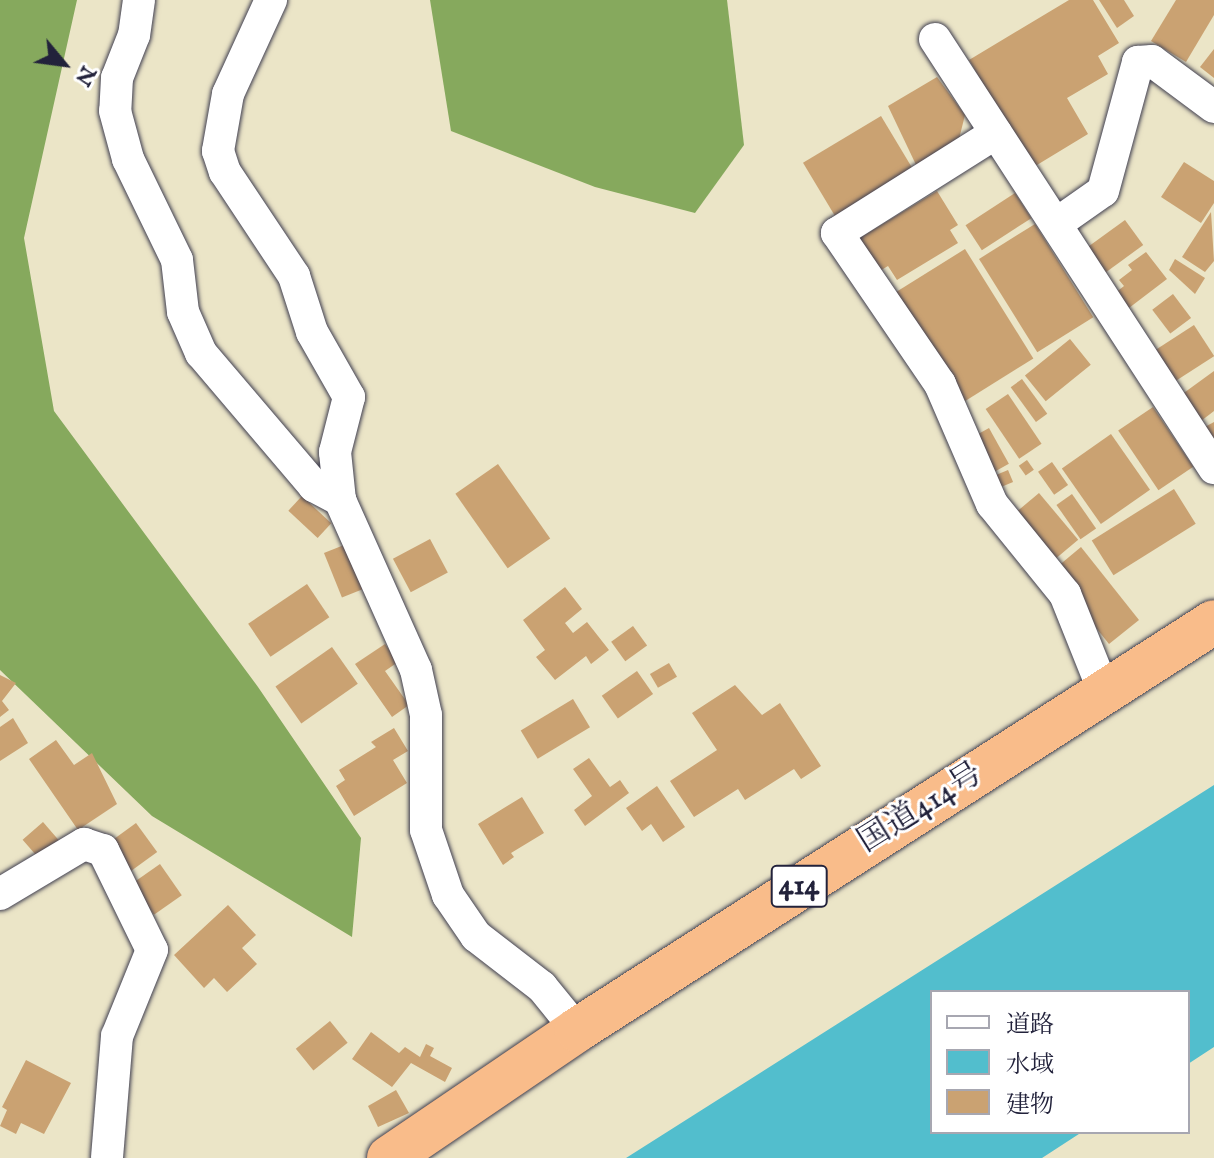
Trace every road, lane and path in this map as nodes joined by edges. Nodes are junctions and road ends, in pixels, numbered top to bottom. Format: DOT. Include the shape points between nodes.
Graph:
graph roads {
  1 [pos="139,0"];
  2 [pos="271,0"];
  3 [pos="935,39"];
  4 [pos="1214,107"];
  5 [pos="996,133"];
  6 [pos="1056,224"];
  7 [pos="1214,468"];
  8 [pos="340,500"];
  9 [pos="1214,622"];
  10 [pos="1105,694"];
  11 [pos="0,894"];
  12 [pos="577,1030"];
  13 [pos="107,1158"];
  14 [pos="389,1158"];
  1 -- 8 [label="street" via="134,35 117,78 115,111 128,159 177,260 183,312 211,366 314,486"];
  2 -- 8 [label="street" via="228,94 218,151 225,172 294,276 312,332 349,397 335,452"];
  3 -- 5 [label="street"];
  4 -- 6 [label="street" via="1152,61 1138,62 1103,191"];
  5 -- 6 [label="street"];
  5 -- 10 [label="street" via="837,233 940,384 992,504 1065,594"];
  6 -- 7 [label="street"];
  8 -- 12 [label="street" via="416,670 426,715 426,830 448,895 476,936 542,987"];
  9 -- 10 [label="highway, 国道414号 / 414"];
  10 -- 12 [label="highway, 国道414号 / 414"];
  11 -- 13 [label="street" via="84,844 103,850 152,950 117,1036"];
  12 -- 14 [label="highway, 国道414号 / 414"];
}
